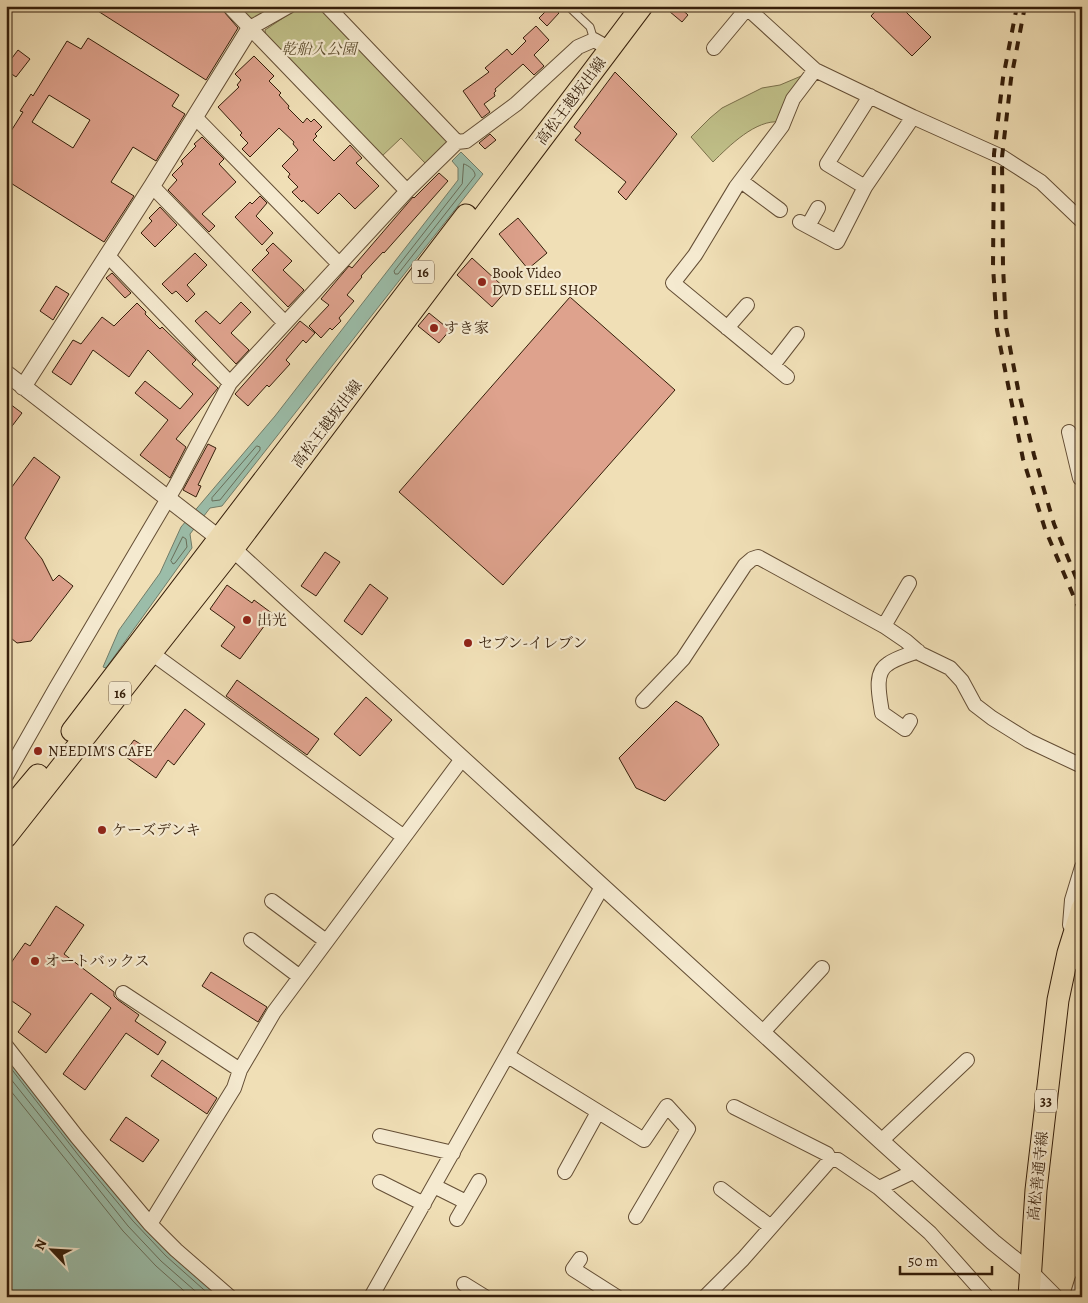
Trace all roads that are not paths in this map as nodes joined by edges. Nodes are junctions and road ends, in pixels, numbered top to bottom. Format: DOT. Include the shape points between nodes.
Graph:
graph roads {
  1 [pos="229,6"];
  2 [pos="288,6"];
  3 [pos="327,6"];
  4 [pos="568,6"];
  5 [pos="626,6"];
  6 [pos="642,6"];
  7 [pos="747,7"];
  8 [pos="250,28"];
  9 [pos="601,44"];
  10 [pos="714,48"];
  11 [pos="815,70"];
  12 [pos="870,96"];
  13 [pos="195,117"];
  14 [pos="913,117"];
  15 [pos="457,142"];
  16 [pos="741,181"];
  17 [pos="152,186"];
  18 [pos="865,187"];
  19 [pos="407,191"];
  20 [pos="818,208"];
  21 [pos="780,210"];
  22 [pos="1082,221"];
  23 [pos="107,255"];
  24 [pos="339,264"];
  25 [pos="747,305"];
  26 [pos="285,323"];
  27 [pos="727,328"];
  28 [pos="797,334"];
  29 [pos="773,365"];
  30 [pos="6,373"];
  31 [pos="787,377"];
  32 [pos="230,383"];
  33 [pos="23,387"];
  34 [pos="1069,432"];
  35 [pos="1082,478"];
  36 [pos="168,497"];
  37 [pos="227,543"];
  38 [pos="909,584"];
  39 [pos="884,626"];
  40 [pos="145,648"];
  41 [pos="918,651"];
  42 [pos="643,701"];
  43 [pos="910,721"];
  44 [pos="462,759"];
  45 [pos="1082,766"];
  46 [pos="6,776"];
  47 [pos="7,828"];
  48 [pos="404,837"];
  49 [pos="1082,867"];
  50 [pos="602,887"];
  51 [pos="272,901"];
  52 [pos="1082,908"];
  53 [pos="251,940"];
  54 [pos="326,941"];
  55 [pos="1077,954"];
  56 [pos="822,968"];
  57 [pos="300,976"];
  58 [pos="123,992"];
  59 [pos="762,1033"];
  60 [pos="6,1046"];
  61 [pos="508,1056"];
  62 [pos="968,1060"];
  63 [pos="240,1070"];
  64 [pos="734,1107"];
  65 [pos="598,1112"];
  66 [pos="380,1136"];
  67 [pos="881,1141"];
  68 [pos="453,1154"];
  69 [pos="830,1160"];
  70 [pos="914,1171"];
  71 [pos="565,1172"];
  72 [pos="479,1181"];
  73 [pos="380,1182"];
  74 [pos="434,1186"];
  75 [pos="879,1188"];
  76 [pos="722,1189"];
  77 [pos="466,1202"];
  78 [pos="424,1204"];
  79 [pos="636,1217"];
  80 [pos="457,1219"];
  81 [pos="150,1224"];
  82 [pos="771,1227"];
  83 [pos="580,1259"];
  84 [pos="1082,1281"];
  85 [pos="464,1284"];
  86 [pos="1040,1290"];
  87 [pos="230,1297"];
  88 [pos="371,1297"];
  89 [pos="485,1297"];
  90 [pos="617,1297"];
  91 [pos="705,1297"];
  92 [pos="987,1297"];
  93 [pos="1076,1297"];
  1 -- 8 [label="street"];
  2 -- 8 [label="street"];
  3 -- 15 [label="street"];
  4 -- 9 [label="lane" via="590,27"];
  5 -- 9 [label="main road, 高松王越坂出線 / 16"];
  6 -- 9 [label="main road, 高松王越坂出線 / 16"];
  7 -- 10 [label="street"];
  7 -- 11 [label="street"];
  8 -- 13 [label="street"];
  8 -- 19 [label="street"];
  9 -- 15 [label="street" via="578,47 516,104 466,141"];
  9 -- 37 [label="main road, 高松王越坂出線 / 16"];
  11 -- 12 [label="street"];
  11 -- 16 [label="street" via="793,99 782,126"];
  12 -- 14 [label="street"];
  12 -- 18 [label="street" via="827,164"];
  13 -- 17 [label="street"];
  13 -- 24 [label="street"];
  14 -- 18 [label="street"];
  14 -- 22 [label="street" via="1026,171"];
  15 -- 19 [label="street"];
  16 -- 21 [label="street"];
  16 -- 27 [label="street" via="695,255 673,283"];
  17 -- 23 [label="street"];
  17 -- 26 [label="street"];
  18 -- 20 [label="street" via="837,242 804,224"];
  19 -- 24 [label="street"];
  23 -- 32 [label="street"];
  23 -- 33 [label="street"];
  24 -- 26 [label="street"];
  25 -- 27 [label="street"];
  26 -- 32 [label="street"];
  27 -- 29 [label="street"];
  28 -- 29 [label="street"];
  29 -- 31 [label="street"];
  30 -- 33 [label="street"];
  32 -- 36 [label="street"];
  33 -- 36 [label="street"];
  34 -- 35 [label="street"];
  36 -- 37 [label="street"];
  36 -- 46 [label="street"];
  37 -- 40 [label="main road, 高松王越坂出線 / 16"];
  37 -- 44 [label="street"];
  38 -- 39 [label="street"];
  39 -- 41 [label="street"];
  39 -- 42 [label="street" via="758,557 745,565 683,659"];
  40 -- 47 [label="main road, 高松王越坂出線 / 16"];
  40 -- 48 [label="street"];
  41 -- 43 [label="street" via="887,664 878,685 882,713 905,729"];
  41 -- 45 [label="street" via="950,668 962,681 975,705 992,718 1029,741"];
  44 -- 48 [label="street"];
  44 -- 50 [label="street"];
  48 -- 54 [label="street"];
  49 -- 55 [label="street" via="1072,900"];
  50 -- 59 [label="street"];
  50 -- 61 [label="street"];
  51 -- 54 [label="street"];
  52 -- 55 [label="main road, 高松善通寺線 / 33"];
  53 -- 57 [label="street"];
  54 -- 57 [label="street"];
  55 -- 86 [label="main road, 高松善通寺線 / 33" via="1056,1069 1041,1230"];
  56 -- 59 [label="street"];
  57 -- 63 [label="street" via="274,1012"];
  58 -- 63 [label="street"];
  59 -- 67 [label="street"];
  60 -- 81 [label="street"];
  61 -- 65 [label="street"];
  61 -- 68 [label="street"];
  62 -- 67 [label="street"];
  63 -- 81 [label="street" via="234,1088"];
  64 -- 69 [label="street" via="827,1154"];
  65 -- 71 [label="street"];
  65 -- 79 [label="street" via="644,1140 666,1106 688,1129"];
  66 -- 68 [label="street"];
  67 -- 70 [label="street"];
  68 -- 74 [label="street"];
  69 -- 75 [label="street" via="838,1160"];
  69 -- 82 [label="street"];
  70 -- 75 [label="street"];
  70 -- 86 [label="street" via="993,1242"];
  72 -- 77 [label="street"];
  73 -- 78 [label="street"];
  74 -- 77 [label="street"];
  74 -- 78 [label="street"];
  75 -- 92 [label="street" via="930,1233"];
  76 -- 82 [label="street"];
  77 -- 80 [label="street"];
  78 -- 88 [label="street"];
  81 -- 87 [label="street"];
  82 -- 91 [label="street"];
  83 -- 90 [label="street" via="573,1269"];
  84 -- 93 [label="street"];
  85 -- 89 [label="street"];
}
